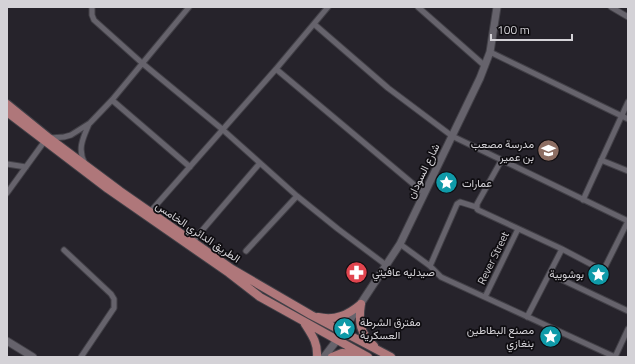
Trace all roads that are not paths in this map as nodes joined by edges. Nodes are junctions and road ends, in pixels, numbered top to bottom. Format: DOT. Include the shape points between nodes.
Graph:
graph roads {
  1 [pos="92,7"];
  2 [pos="189,7"];
  3 [pos="328,7"];
  4 [pos="418,7"];
  5 [pos="497,7"];
  6 [pos="611,7"];
  7 [pos="628,17"];
  8 [pos="314,24"];
  9 [pos="490,52"];
  10 [pos="142,63"];
  11 [pos="485,66"];
  12 [pos="276,69"];
  13 [pos="112,100"];
  14 [pos="628,102"];
  15 [pos="7,104"];
  16 [pos="7,112"];
  17 [pos="621,116"];
  18 [pos="628,119"];
  19 [pos="90,123"];
  20 [pos="222,129"];
  21 [pos="452,136"];
  22 [pos="47,140"];
  23 [pos="601,160"];
  24 [pos="501,161"];
  25 [pos="260,163"];
  26 [pos="7,164"];
  27 [pos="85,165"];
  28 [pos="26,167"];
  29 [pos="190,168"];
  30 [pos="628,171"];
  31 [pos="7,193"];
  32 [pos="424,193"];
  33 [pos="297,196"];
  34 [pos="583,200"];
  35 [pos="476,207"];
  36 [pos="150,212"];
  37 [pos="518,228"];
  38 [pos="193,242"];
  39 [pos="400,244"];
  40 [pos="562,249"];
  41 [pos="64,250"];
  42 [pos="246,252"];
  43 [pos="386,265"];
  44 [pos="430,266"];
  45 [pos="550,274"];
  46 [pos="485,297"];
  47 [pos="361,304"];
  48 [pos="628,311"];
  49 [pos="311,315"];
  50 [pos="527,317"];
  51 [pos="303,322"];
  52 [pos="628,329"];
  53 [pos="342,332"];
  54 [pos="336,340"];
  55 [pos="7,341"];
  56 [pos="380,352"];
  57 [pos="367,356"];
  58 [pos="33,357"];
  59 [pos="81,357"];
  60 [pos="317,357"];
  61 [pos="324,357"];
  62 [pos="332,357"];
  63 [pos="391,357"];
  64 [pos="615,357"];
  1 -- 10 [label="street" via="94,20"];
  2 -- 10 [label="street"];
  3 -- 8 [label="street"];
  4 -- 11 [label="street"];
  5 -- 9 [label="main road, شارع السودان"];
  6 -- 7 [label="street"];
  8 -- 12 [label="street"];
  8 -- 21 [label="street" via="388,88"];
  9 -- 11 [label="main road, شارع السودان"];
  9 -- 17 [label="street"];
  10 -- 13 [label="street"];
  10 -- 20 [label="street"];
  11 -- 21 [label="main road, شارع السودان"];
  12 -- 20 [label="street"];
  12 -- 32 [label="street"];
  13 -- 19 [label="street"];
  13 -- 29 [label="street"];
  14 -- 17 [label="street"];
  15 -- 22 [label="main road, الطريق الدائري الخامس"];
  16 -- 22 [label="main road, الطريق الدائري الخامس"];
  17 -- 18 [label="street"];
  17 -- 23 [label="street"];
  19 -- 22 [label="street" via="71,135"];
  19 -- 27 [label="street" via="81,144"];
  20 -- 25 [label="street"];
  20 -- 29 [label="street"];
  21 -- 24 [label="street"];
  21 -- 32 [label="main road, شارع السودان"];
  22 -- 27 [label="main road, الطريق الدائري الخامس"];
  22 -- 28 [label="street"];
  22 -- 51 [label="main road, الطريق الدائري الخامس" via="121,199 260,297"];
  23 -- 30 [label="street"];
  23 -- 34 [label="street"];
  24 -- 34 [label="street"];
  24 -- 35 [label="street"];
  25 -- 33 [label="street"];
  25 -- 38 [label="street"];
  26 -- 28 [label="street"];
  27 -- 36 [label="main road, الطريق الدائري الخامس"];
  28 -- 31 [label="street"];
  29 -- 36 [label="street"];
  32 -- 39 [label="main road, شارع السودان"];
  33 -- 42 [label="street"];
  33 -- 43 [label="street"];
  34 -- 40 [label="street" via="628,221 604,269"];
  35 -- 37 [label="street"];
  35 -- 44 [label="street" via="464,202 457,204"];
  36 -- 38 [label="main road, الطريق الدائري الخامس"];
  37 -- 40 [label="street"];
  37 -- 46 [label="street, Rever Street"];
  38 -- 49 [label="main road, الطريق الدائري الخامس"];
  39 -- 43 [label="main road, شارع السودان"];
  39 -- 44 [label="street"];
  40 -- 45 [label="street"];
  41 -- 59 [label="street" via="114,299 114,308"];
  43 -- 47 [label="main road, شارع السودان"];
  44 -- 46 [label="street" via="441,277"];
  45 -- 48 [label="street"];
  45 -- 50 [label="street"];
  46 -- 50 [label="street"];
  47 -- 49 [label="main road" via="343,316 322,318"];
  47 -- 53 [label="main road, شارع السودان"];
  47 -- 56 [label="main road" via="361,328"];
  49 -- 53 [label="main road, الطريق الدائري الخامس"];
  50 -- 64 [label="street"];
  51 -- 54 [label="main road, الطريق الدائري الخامس"];
  51 -- 60 [label="main road" via="314,339"];
  52 -- 64 [label="street"];
  53 -- 56 [label="main road, الطريق الدائري الخامس"];
  54 -- 57 [label="main road, الطريق الدائري الخامس"];
  54 -- 61 [label="main road"];
  55 -- 58 [label="main road"];
  56 -- 63 [label="main road, الطريق الدائري الخامس"];
  57 -- 62 [label="main road" via="349,353"];
}
